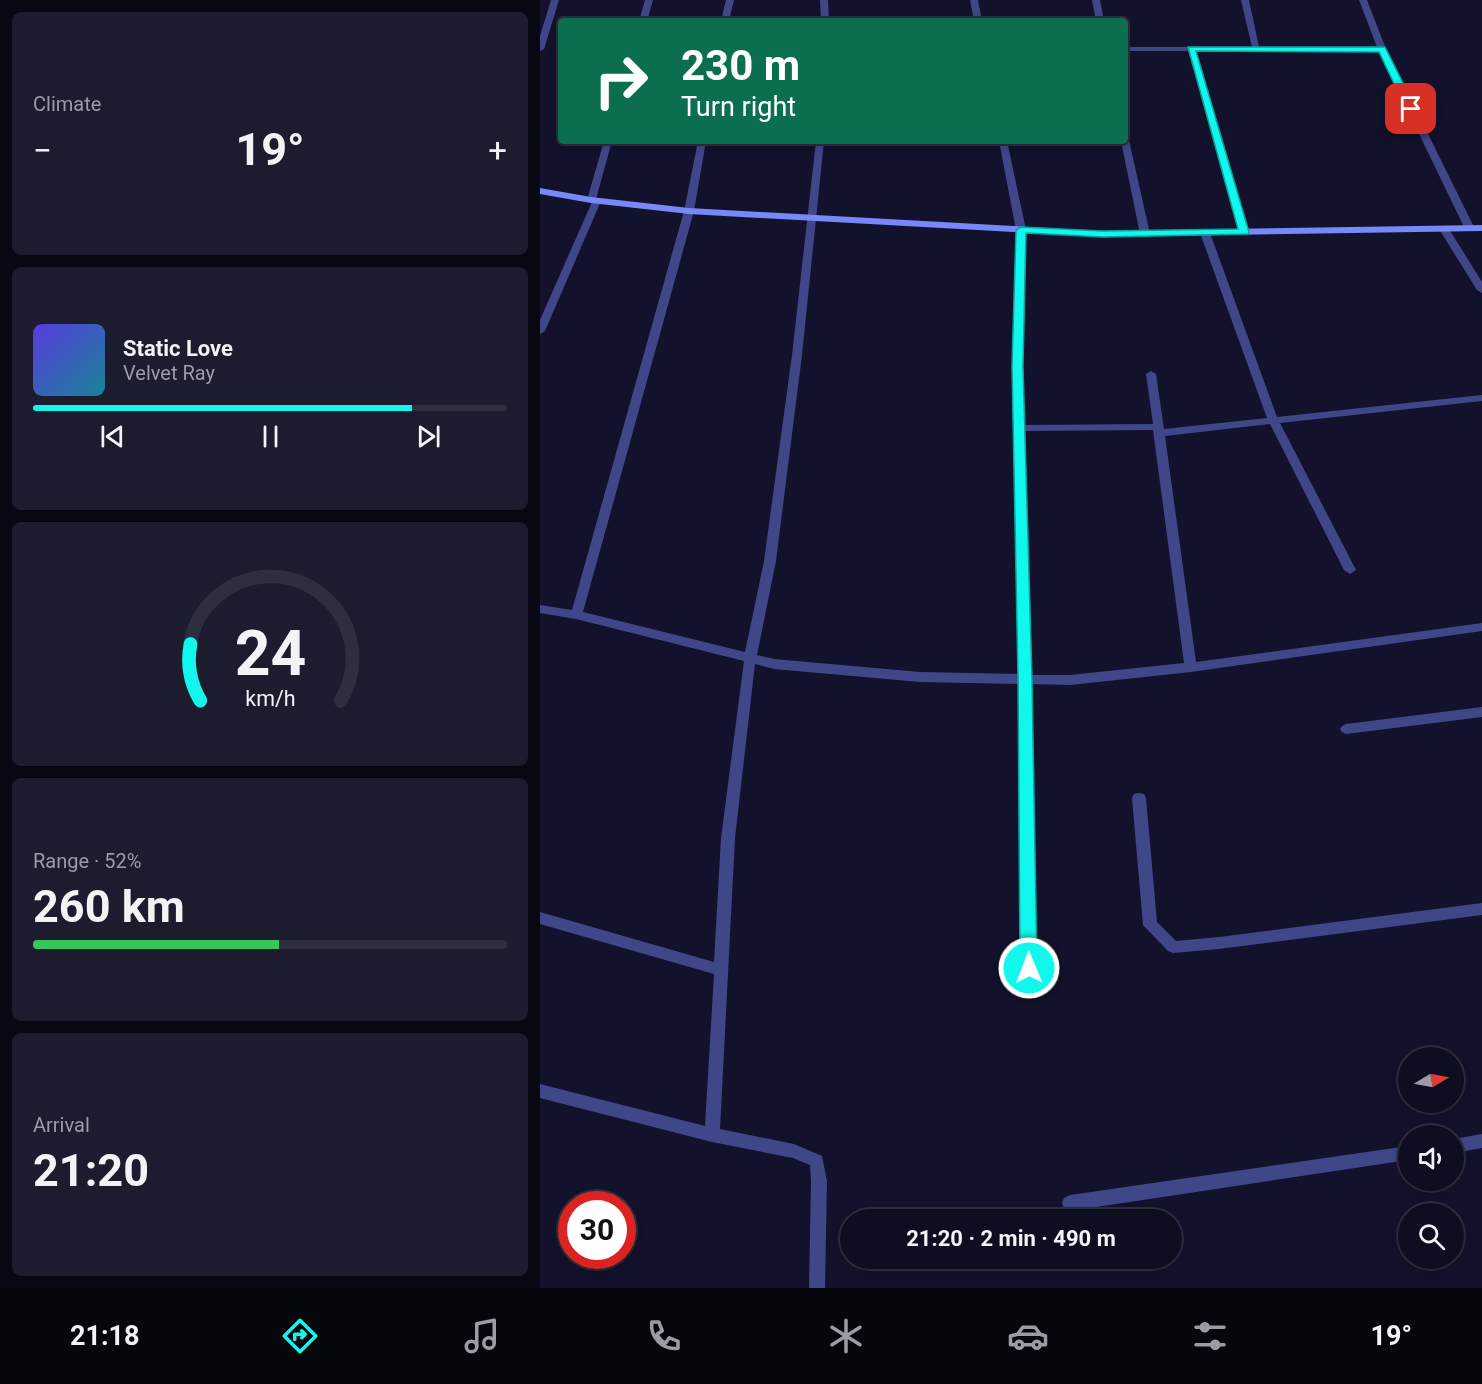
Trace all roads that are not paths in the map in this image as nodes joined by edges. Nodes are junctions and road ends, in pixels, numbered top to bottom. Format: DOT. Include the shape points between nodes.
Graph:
graph roads {
  1 [pos="555,0"];
  2 [pos="650,0"];
  3 [pos="730,0"];
  4 [pos="824,0"];
  5 [pos="974,0"];
  6 [pos="1096,0"];
  7 [pos="1245,0"];
  8 [pos="1363,0"];
  9 [pos="644,18"];
  10 [pos="727,18"];
  11 [pos="825,18"];
  12 [pos="977,18"];
  13 [pos="1099,18"];
  14 [pos="1191,48"];
  15 [pos="540,49"];
  16 [pos="1128,49"];
  17 [pos="1256,49"];
  18 [pos="1382,49"];
  19 [pos="607,144"];
  20 [pos="701,144"];
  21 [pos="820,144"];
  22 [pos="1004,144"];
  23 [pos="1126,144"];
  24 [pos="540,191"];
  25 [pos="594,201"];
  26 [pos="689,211"];
  27 [pos="810,219"];
  28 [pos="1482,228"];
  29 [pos="1444,229"];
  30 [pos="1470,229"];
  31 [pos="1021,230"];
  32 [pos="1244,232"];
  33 [pos="1205,233"];
  34 [pos="1145,234"];
  35 [pos="1482,290"];
  36 [pos="540,331"];
  37 [pos="1151,374"];
  38 [pos="1482,398"];
  39 [pos="1272,420"];
  40 [pos="1019,428"];
  41 [pos="1158,430"];
  42 [pos="1350,570"];
  43 [pos="540,609"];
  44 [pos="576,615"];
  45 [pos="1482,627"];
  46 [pos="750,659"];
  47 [pos="1191,668"];
  48 [pos="1025,679"];
  49 [pos="1482,712"];
  50 [pos="1346,729"];
  51 [pos="1139,798"];
  52 [pos="1482,909"];
  53 [pos="540,918"];
  54 [pos="1029,968"];
  55 [pos="720,970"];
  56 [pos="540,1091"];
  57 [pos="712,1135"];
  58 [pos="1482,1142"];
  59 [pos="1464,1145"];
  60 [pos="1398,1154"];
  61 [pos="1070,1203"];
  62 [pos="817,1288"];
  1 -- 15 [label="street"];
  2 -- 9 [label="street"];
  3 -- 10 [label="street"];
  4 -- 11 [label="street"];
  5 -- 12 [label="street"];
  6 -- 13 [label="street"];
  7 -- 17 [label="street"];
  8 -- 18 [label="street"];
  14 -- 16 [label="street"];
  14 -- 17 [label="street"];
  14 -- 32 [label="street"];
  17 -- 18 [label="street"];
  18 -- 30 [label="street"];
  19 -- 25 [label="street"];
  20 -- 26 [label="street"];
  21 -- 27 [label="street"];
  22 -- 31 [label="street"];
  23 -- 34 [label="street"];
  24 -- 25 [label="street"];
  25 -- 26 [label="street"];
  25 -- 36 [label="street"];
  26 -- 27 [label="street"];
  26 -- 44 [label="street"];
  27 -- 31 [label="street"];
  27 -- 46 [label="street" via="770,561"];
  28 -- 30 [label="street"];
  29 -- 30 [label="street"];
  29 -- 32 [label="street"];
  29 -- 35 [label="street"];
  31 -- 34 [label="street"];
  31 -- 40 [label="street"];
  32 -- 33 [label="street"];
  33 -- 34 [label="street"];
  33 -- 39 [label="street"];
  37 -- 41 [label="street"];
  38 -- 39 [label="street"];
  39 -- 41 [label="street"];
  39 -- 42 [label="street"];
  40 -- 41 [label="street"];
  40 -- 48 [label="street"];
  41 -- 47 [label="street"];
  43 -- 44 [label="street"];
  44 -- 46 [label="street"];
  45 -- 47 [label="street"];
  46 -- 48 [label="street" via="920,677"];
  46 -- 55 [label="street" via="728,838"];
  47 -- 48 [label="street" via="1070,680"];
  48 -- 54 [label="street"];
  49 -- 50 [label="street"];
  51 -- 52 [label="street" via="1150,925 1173,947"];
  53 -- 55 [label="street"];
  55 -- 57 [label="street"];
  56 -- 57 [label="street"];
  57 -- 62 [label="street" via="794,1151 817,1161"];
  58 -- 59 [label="street"];
  60 -- 61 [label="street"];
}
